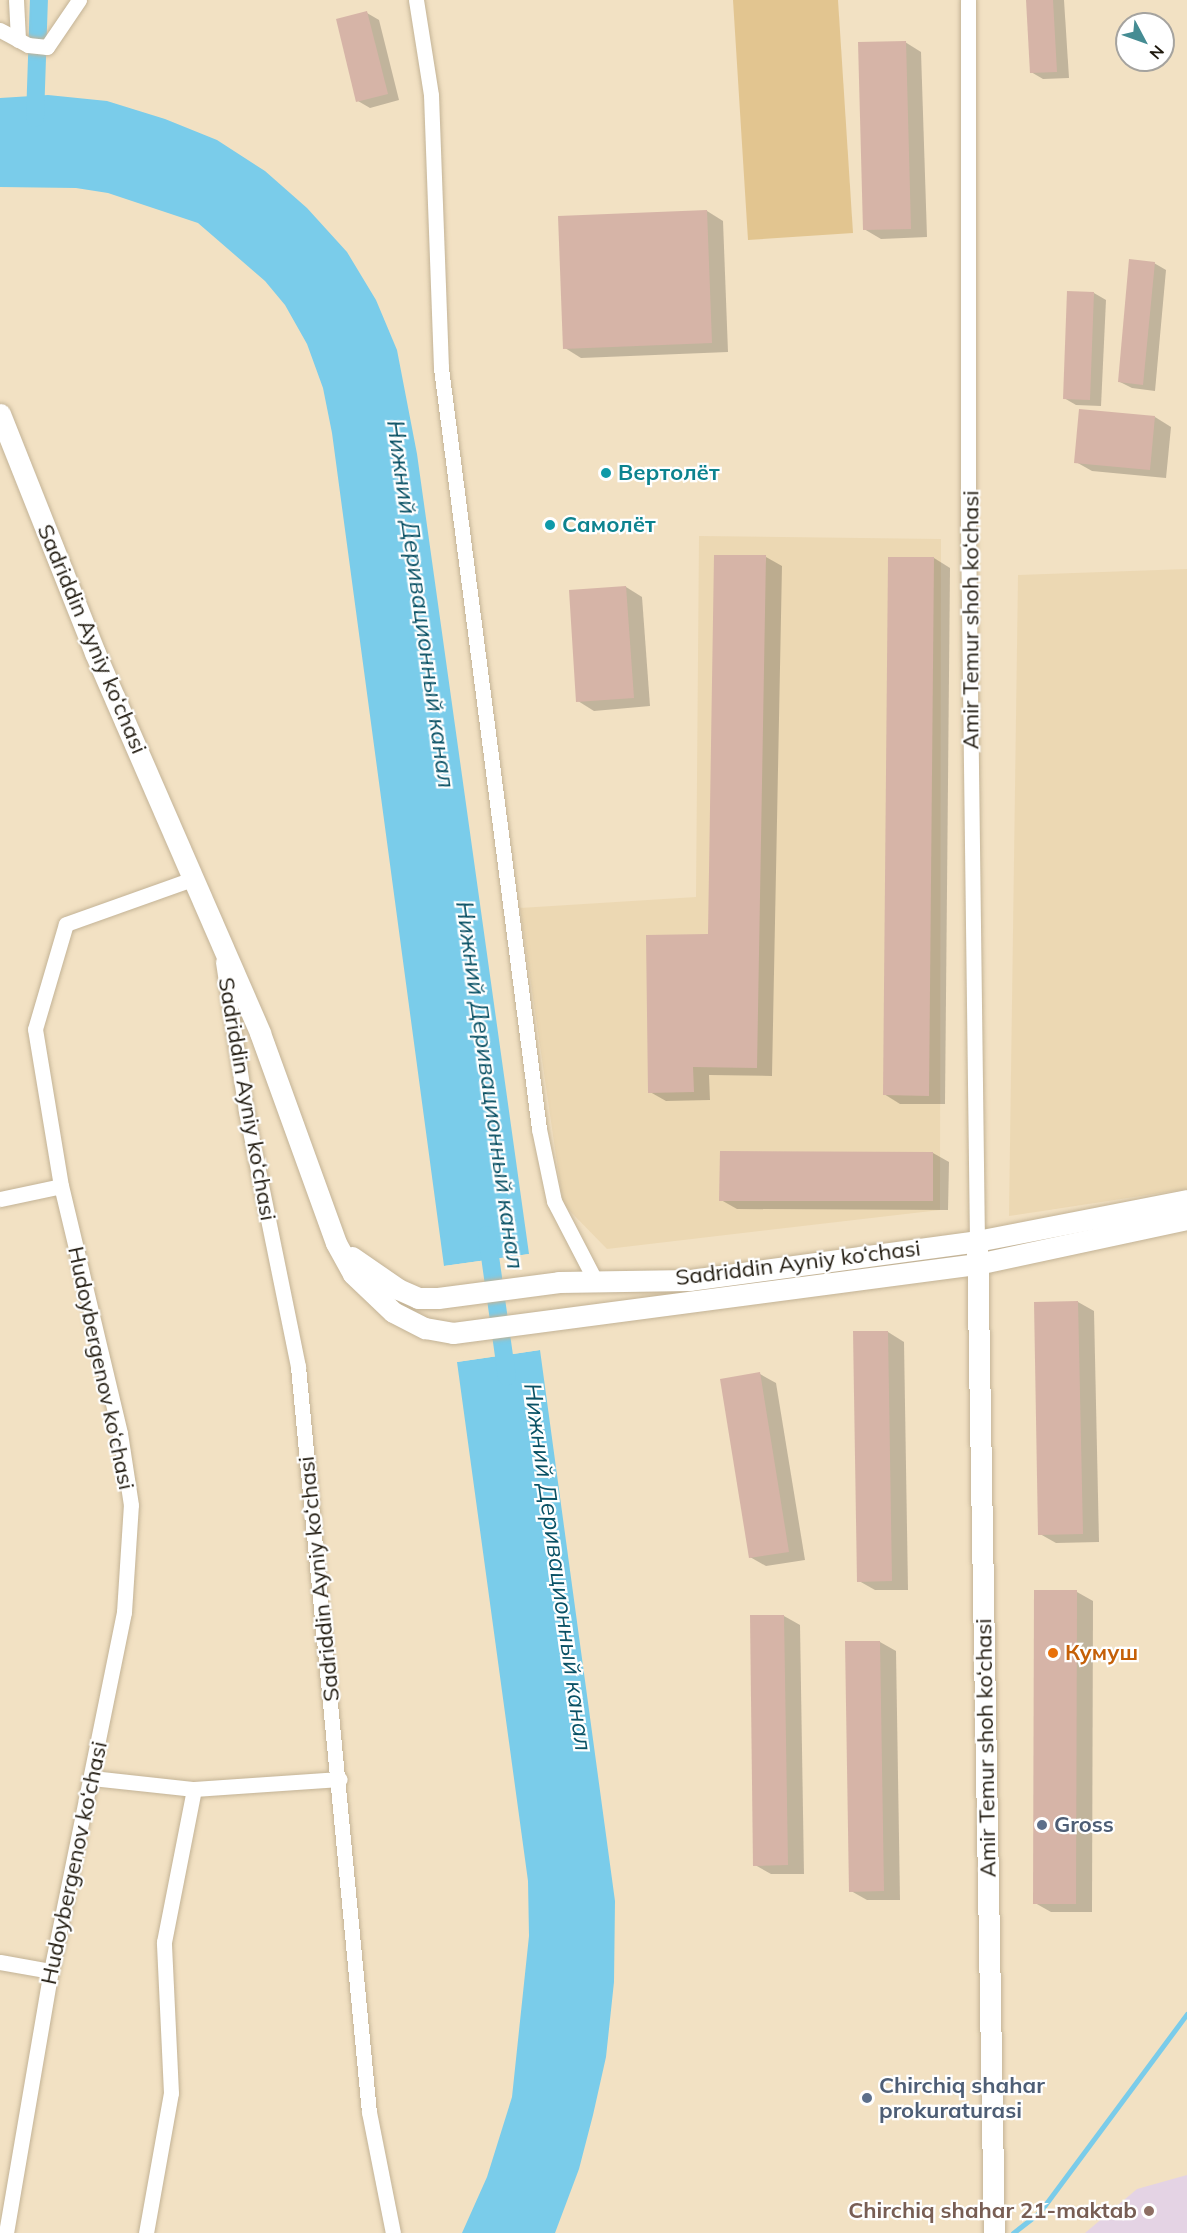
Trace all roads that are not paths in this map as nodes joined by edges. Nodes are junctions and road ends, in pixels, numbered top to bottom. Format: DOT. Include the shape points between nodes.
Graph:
graph roads {
  1 [pos="16,0"];
  2 [pos="79,0"];
  3 [pos="416,0"];
  4 [pos="969,0"];
  5 [pos="0,30"];
  6 [pos="23,43"];
  7 [pos="0,414"];
  8 [pos="195,878"];
  9 [pos="218,929"];
  10 [pos="62,1186"];
  11 [pos="0,1199"];
  12 [pos="1187,1200"];
  13 [pos="1187,1219"];
  14 [pos="329,1222"];
  15 [pos="977,1240"];
  16 [pos="977,1264"];
  17 [pos="595,1280"];
  18 [pos="93,1778"];
  19 [pos="340,1779"];
  20 [pos="194,1790"];
  21 [pos="0,1962"];
  22 [pos="51,1971"];
  23 [pos="6,2233"];
  24 [pos="146,2233"];
  25 [pos="393,2233"];
  26 [pos="994,2233"];
  1 -- 6 [label="street"];
  2 -- 6 [label="street" via="47,47"];
  3 -- 17 [label="street" via="431,95 441,368 539,1129 554,1201"];
  4 -- 15 [label="street, Amir Temur shoh ko‘chasi" via="968,527"];
  5 -- 6 [label="street"];
  7 -- 8 [label="main road, Sadriddin Ayniy ko‘chasi" via="95,653"];
  8 -- 9 [label="main road, Sadriddin Ayniy ko‘chasi"];
  8 -- 10 [label="street, Hudoybergenov ko‘chasi" via="66,924 35,1029"];
  9 -- 14 [label="main road, Sadriddin Ayniy ko‘chasi" via="291,1110"];
  9 -- 19 [label="street, Sadriddin Ayniy ko‘chasi" via="246,1111 298,1367"];
  10 -- 11 [label="street"];
  10 -- 18 [label="street, Hudoybergenov ko‘chasi" via="120,1433 130,1505 124,1612"];
  12 -- 15 [label="main road, Sadriddin Ayniy ko‘chasi"];
  13 -- 16 [label="main road, Sadriddin Ayniy ko‘chasi"];
  14 -- 16 [label="main road, Sadriddin Ayniy ko‘chasi" via="348,1267 378,1299 416,1324 453,1333"];
  14 -- 17 [label="main road, Sadriddin Ayniy ko‘chasi" via="353,1259 384,1282 418,1298"];
  15 -- 16 [label="main road, Amir Temur shoh ko‘chasi"];
  15 -- 17 [label="main road, Sadriddin Ayniy ko‘chasi" via="690,1280"];
  16 -- 26 [label="main road, Amir Temur shoh ko‘chasi"];
  18 -- 20 [label="street"];
  18 -- 22 [label="street, Hudoybergenov ko‘chasi"];
  19 -- 20 [label="street"];
  19 -- 25 [label="street, Sadriddin Ayniy ko‘chasi" via="369,2112"];
  20 -- 24 [label="street" via="164,1942 171,2093"];
  21 -- 22 [label="street"];
  22 -- 23 [label="street, Hudoybergenov ko‘chasi"];
}
